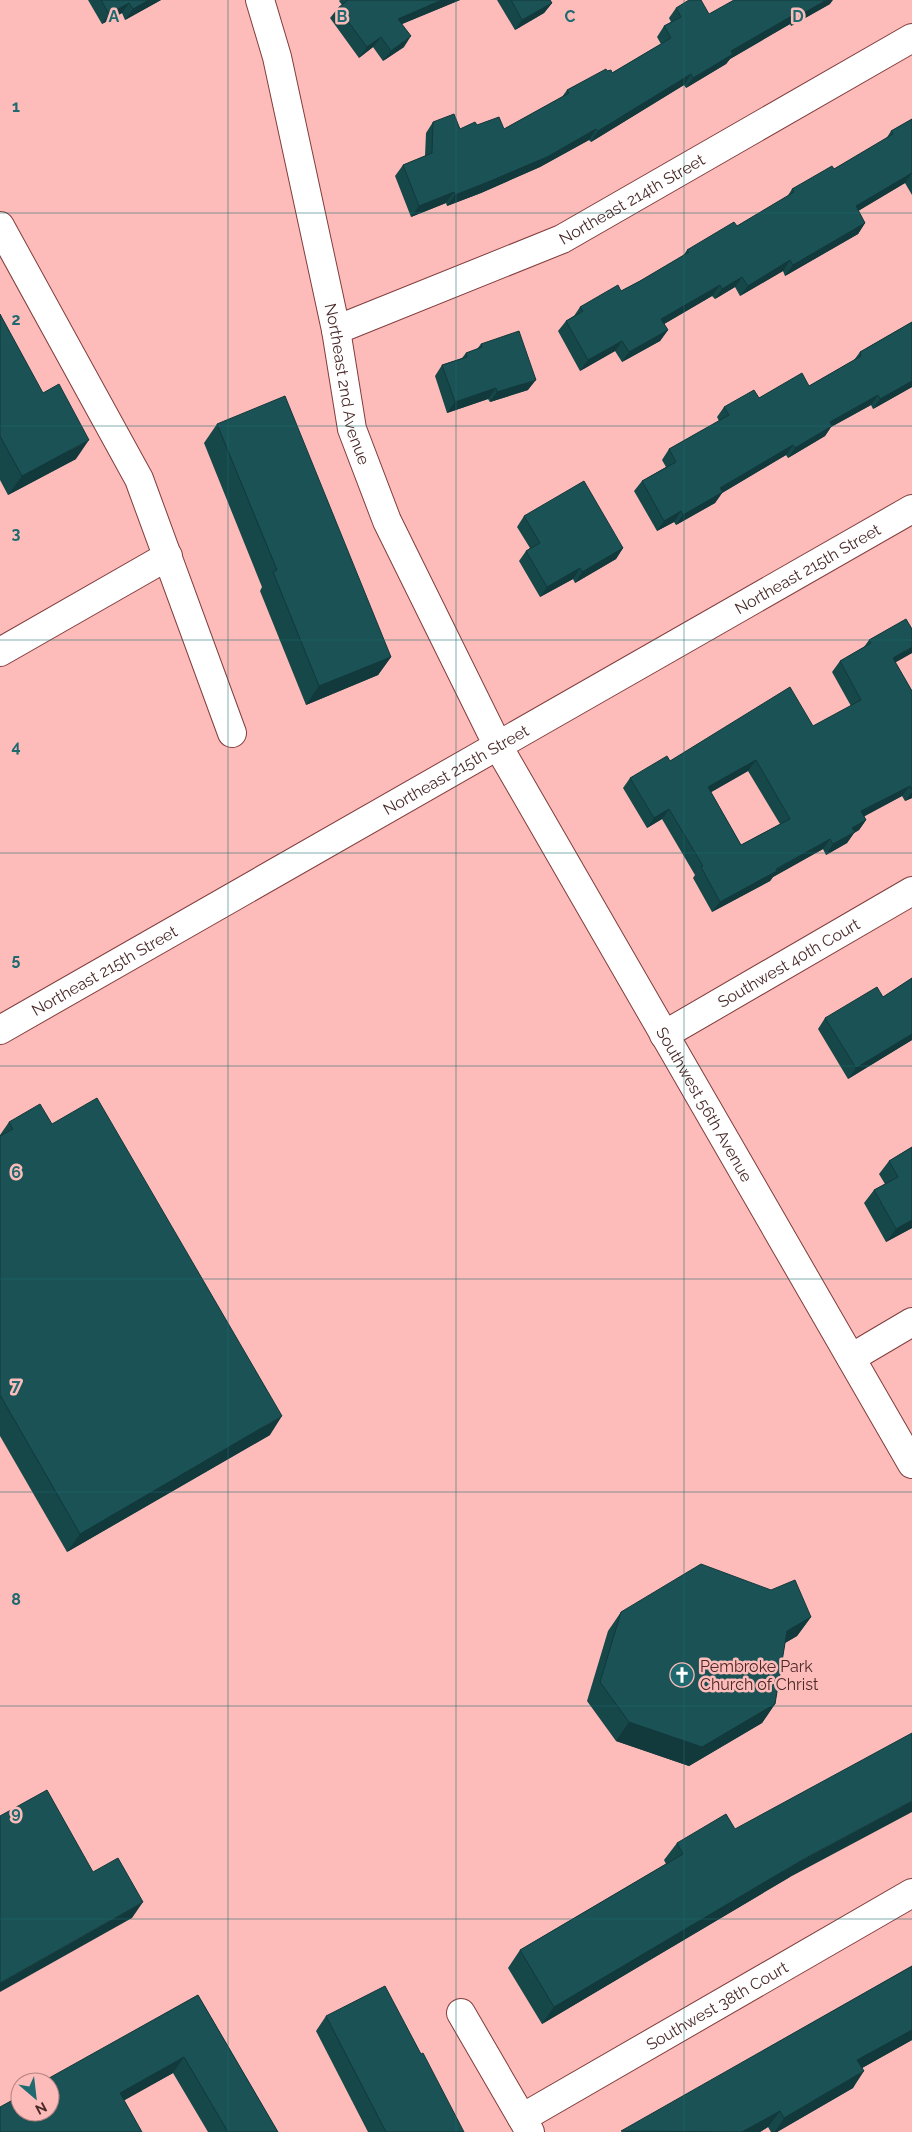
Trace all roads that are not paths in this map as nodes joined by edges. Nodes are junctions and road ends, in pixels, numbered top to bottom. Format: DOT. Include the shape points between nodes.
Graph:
graph roads {
  1 [pos="260,0"];
  2 [pos="912,38"];
  3 [pos="0,226"];
  4 [pos="336,330"];
  5 [pos="912,509"];
  6 [pos="168,556"];
  7 [pos="0,652"];
  8 [pos="232,733"];
  9 [pos="498,746"];
  10 [pos="912,891"];
  11 [pos="0,1030"];
  12 [pos="664,1035"];
  13 [pos="912,1322"];
  14 [pos="850,1358"];
  15 [pos="912,1464"];
  16 [pos="912,1893"];
  17 [pos="461,2013"];
  18 [pos="526,2125"];
  1 -- 4 [label="street, Northeast 2nd Avenue" via="277,57"];
  2 -- 4 [label="street, Northeast 214th Street" via="562,239"];
  3 -- 6 [label="street" via="139,480"];
  4 -- 9 [label="street, Northeast 2nd Avenue" via="352,429 387,521"];
  5 -- 9 [label="street, Northeast 215th Street"];
  6 -- 7 [label="street"];
  6 -- 8 [label="street"];
  9 -- 11 [label="street, Northeast 215th Street"];
  9 -- 12 [label="street, Southwest 56th Avenue"];
  10 -- 12 [label="street, Southwest 40th Court"];
  12 -- 14 [label="street, Southwest 56th Avenue"];
  13 -- 14 [label="street"];
  14 -- 15 [label="street, Southwest 56th Avenue"];
  16 -- 18 [label="street, Southwest 38th Court"];
  17 -- 18 [label="street"];
}
